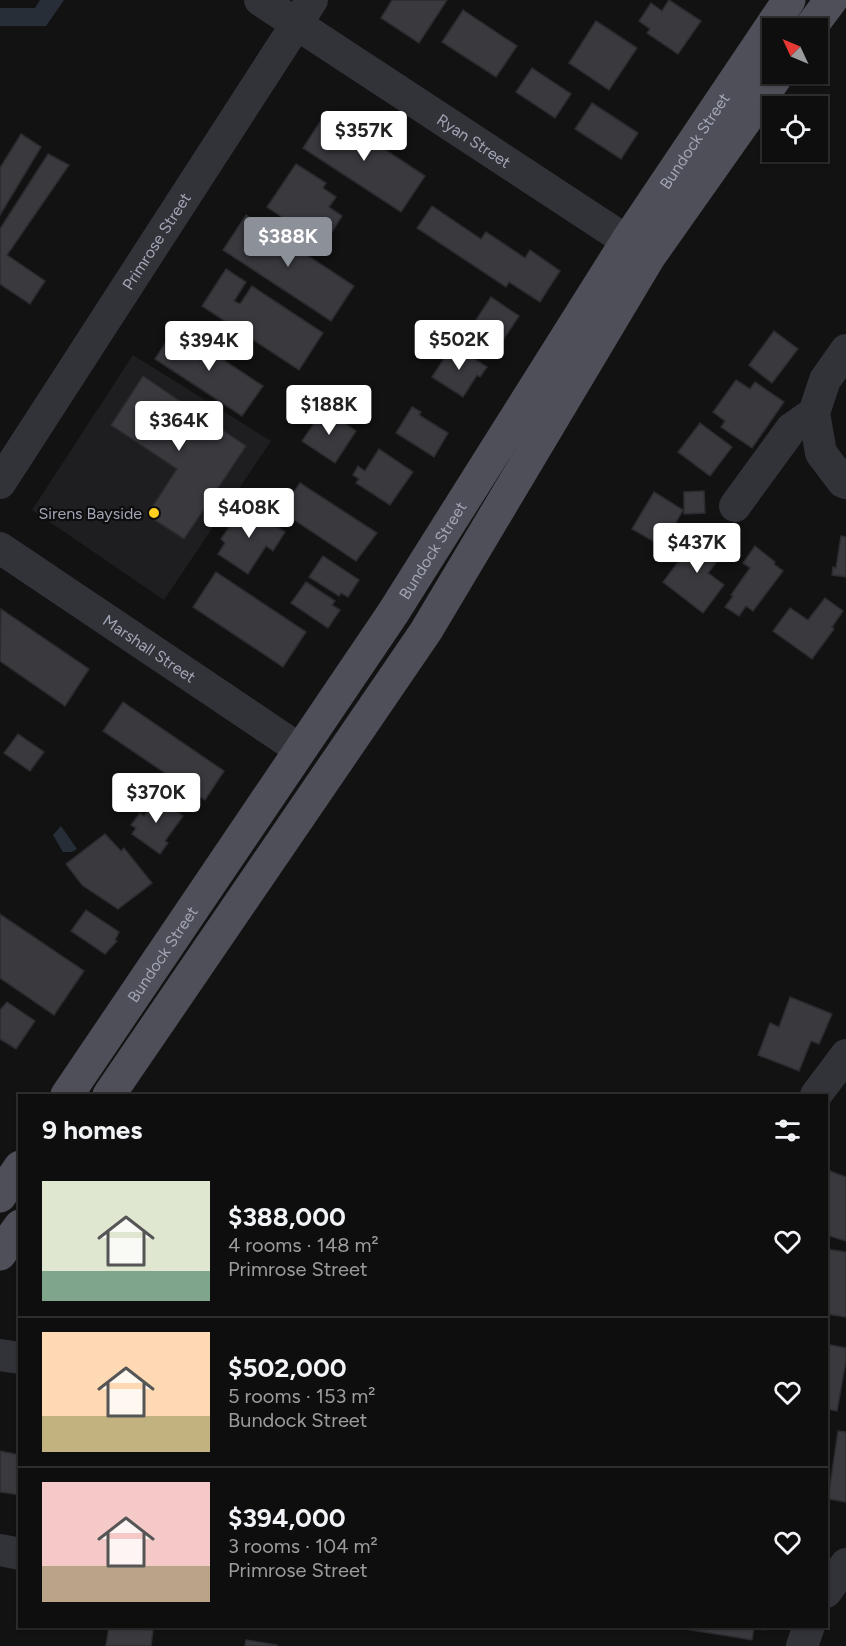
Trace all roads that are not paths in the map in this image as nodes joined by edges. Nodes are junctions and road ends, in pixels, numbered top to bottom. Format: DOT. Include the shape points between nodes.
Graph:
graph roads {
  1 [pos="260,0"];
  2 [pos="789,0"];
  3 [pos="831,0"];
  4 [pos="304,12"];
  5 [pos="818,18"];
  6 [pos="771,84"];
  7 [pos="627,241"];
  8 [pos="846,350"];
  9 [pos="814,413"];
  10 [pos="0,483"];
  11 [pos="846,483"];
  12 [pos="735,506"];
  13 [pos="0,548"];
  14 [pos="299,749"];
  15 [pos="846,1055"];
  16 [pos="69,1094"];
  17 [pos="111,1094"];
  18 [pos="817,1094"];
  19 [pos="18,1170"];
  20 [pos="0,1196"];
  21 [pos="18,1229"];
  22 [pos="0,1254"];
  23 [pos="0,1355"];
  24 [pos="18,1358"];
  25 [pos="0,1551"];
  26 [pos="18,1554"];
  27 [pos="846,1564"];
  28 [pos="828,1589"];
  29 [pos="808,1628"];
  30 [pos="802,1646"];
  1 -- 4 [label="street, Ryan Street"];
  2 -- 7 [label="main road, Bundock Street"];
  3 -- 5 [label="main road"];
  4 -- 7 [label="street, Ryan Street"];
  4 -- 10 [label="street, Primrose Street"];
  6 -- 17 [label="main road, Bundock Street" via="649,257 426,631"];
  7 -- 14 [label="main road, Bundock Street" via="393,613"];
  8 -- 9 [label="street" via="825,380"];
  9 -- 11 [label="street" via="821,453"];
  9 -- 12 [label="street" via="791,429"];
  13 -- 14 [label="street, Marshall Street"];
  14 -- 16 [label="main road, Bundock Street"];
  15 -- 18 [label="street"];
  19 -- 20 [label="main road"];
  21 -- 22 [label="main road"];
  23 -- 24 [label="street"];
  25 -- 26 [label="street"];
  27 -- 28 [label="street"];
  29 -- 30 [label="street"];
}
